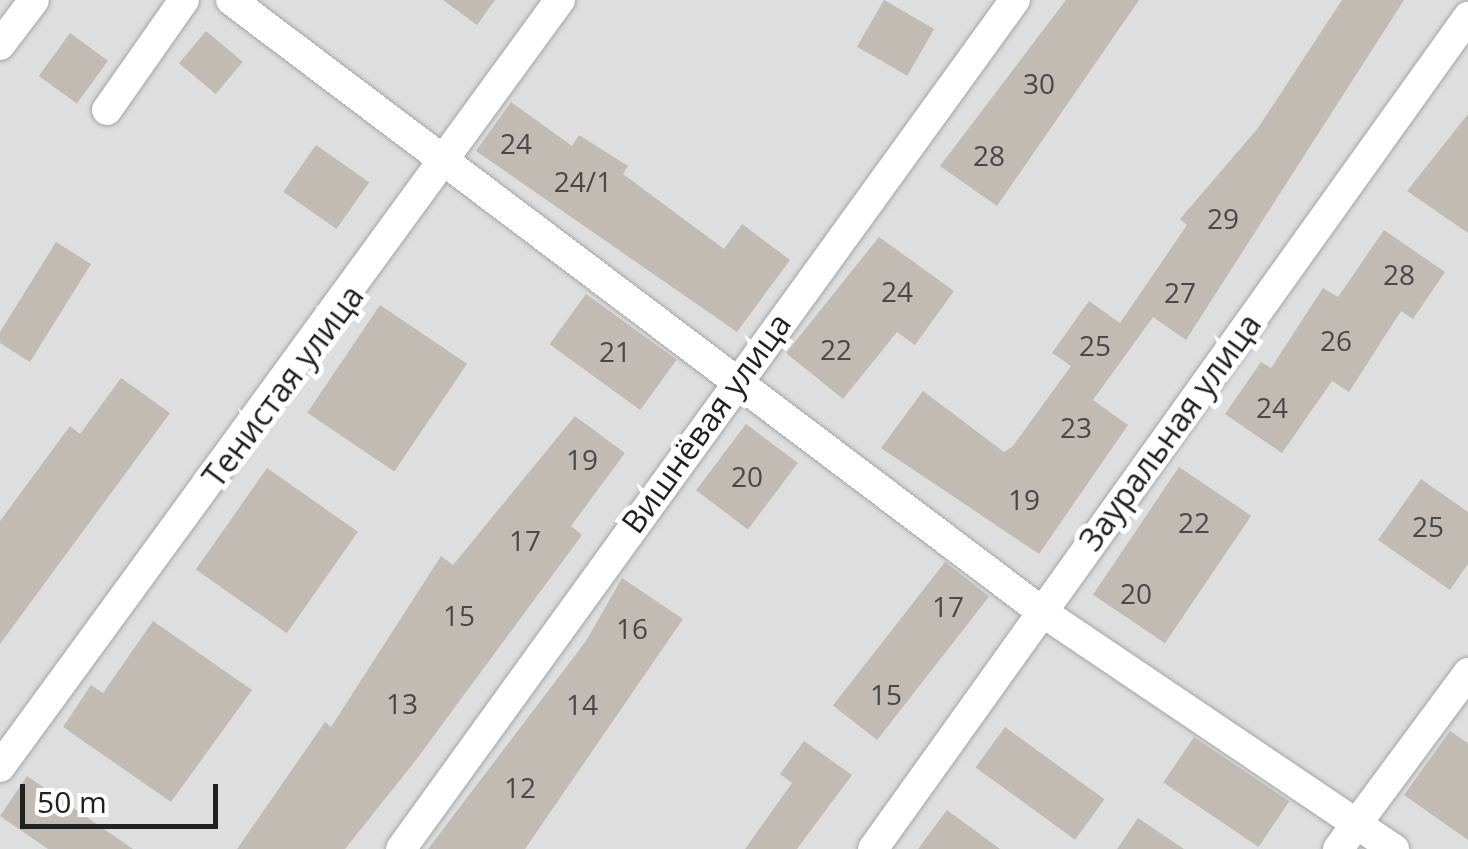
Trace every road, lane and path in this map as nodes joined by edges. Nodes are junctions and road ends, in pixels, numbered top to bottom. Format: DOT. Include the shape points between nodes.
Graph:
graph roads {
  1 [pos="34,0"];
  2 [pos="184,0"];
  3 [pos="232,0"];
  4 [pos="560,0"];
  5 [pos="1015,0"];
  6 [pos="1468,17"];
  7 [pos="0,45"];
  8 [pos="107,110"];
  9 [pos="447,165"];
  10 [pos="736,380"];
  11 [pos="1042,611"];
  12 [pos="1468,673"];
  13 [pos="0,767"];
  14 [pos="1357,823"];
  15 [pos="401,849"];
  16 [pos="873,849"];
  17 [pos="1338,849"];
  18 [pos="1394,849"];
  1 -- 7 [label="street"];
  2 -- 8 [label="street"];
  3 -- 9 [label="street"];
  4 -- 9 [label="street, Тенистая улица"];
  5 -- 10 [label="street, Вишнёвая улица"];
  6 -- 11 [label="street, Зауральная улица"];
  9 -- 10 [label="street"];
  9 -- 13 [label="street, Тенистая улица"];
  10 -- 11 [label="street"];
  10 -- 15 [label="street, Вишнёвая улица"];
  11 -- 14 [label="street"];
  11 -- 16 [label="street, Зауральная улица"];
  12 -- 14 [label="street"];
  14 -- 17 [label="street"];
  14 -- 18 [label="street"];
}
